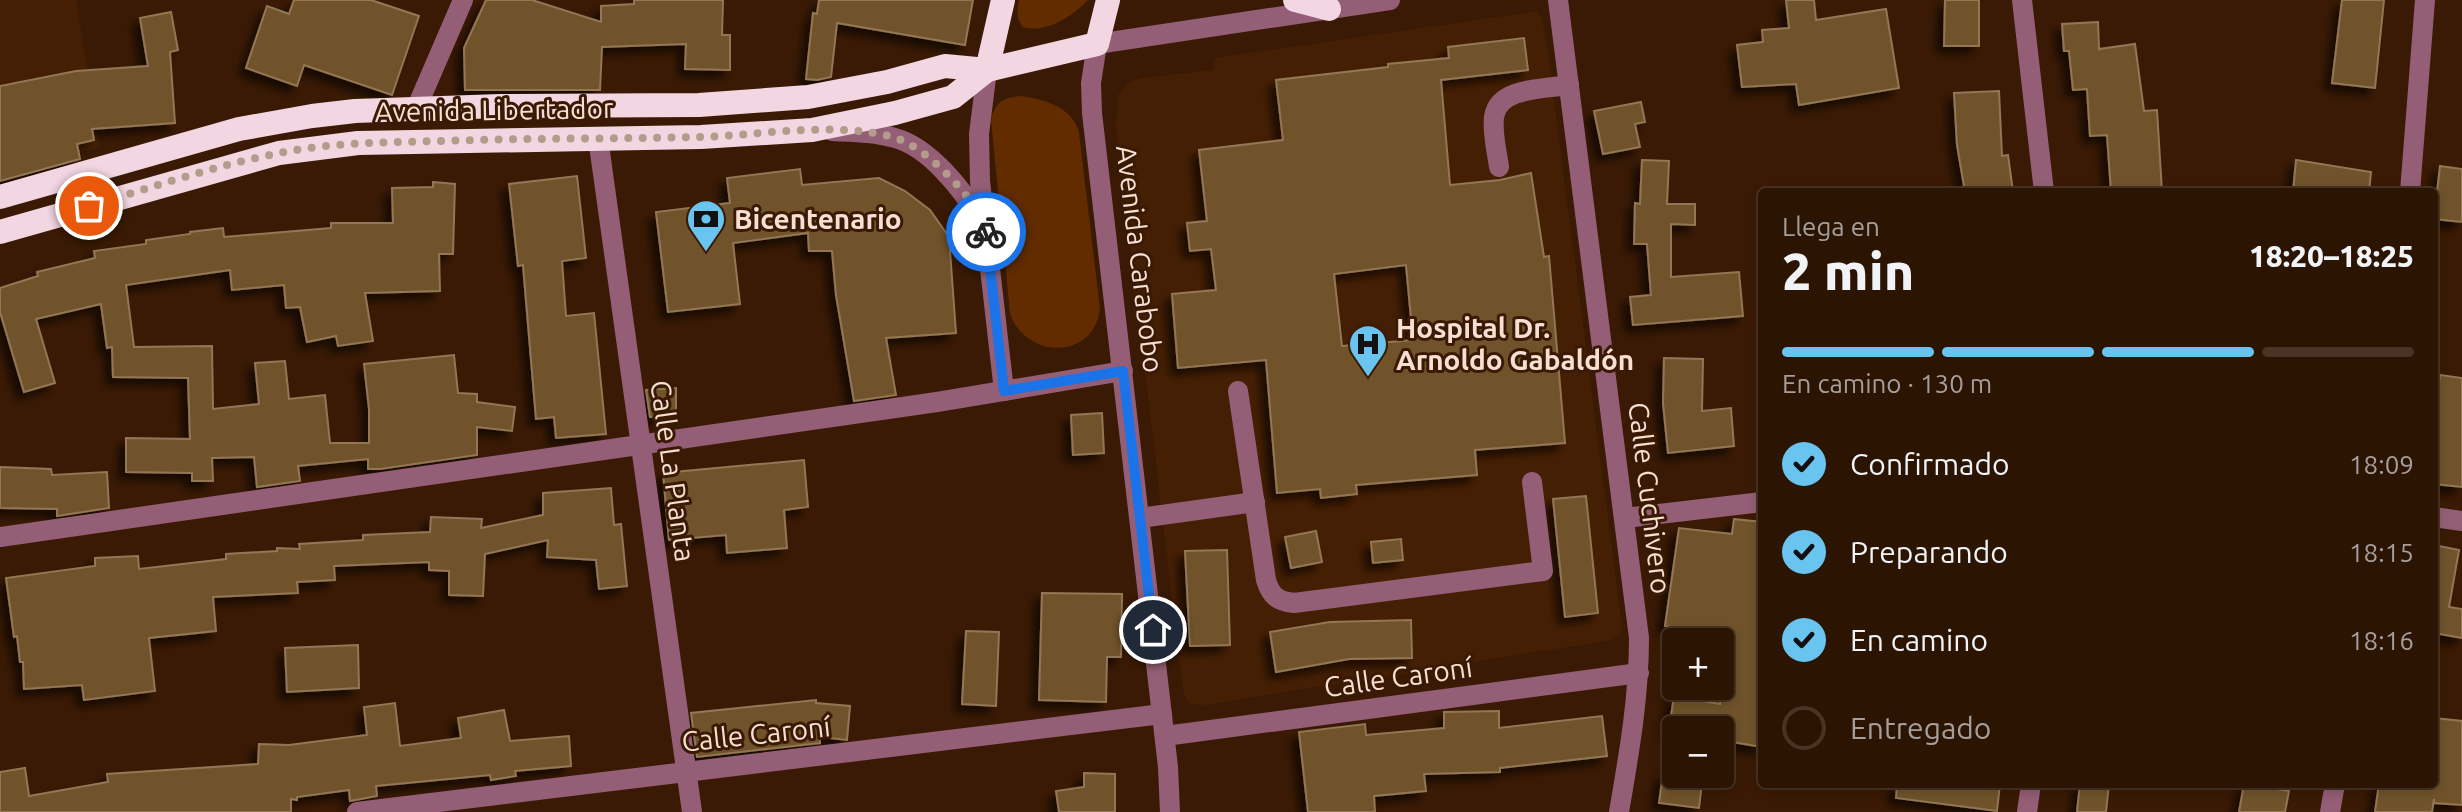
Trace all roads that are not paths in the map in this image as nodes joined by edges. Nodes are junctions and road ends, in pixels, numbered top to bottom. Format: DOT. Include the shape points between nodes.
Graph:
graph roads {
  1 [pos="463,0"];
  2 [pos="1003,0"];
  3 [pos="1108,0"];
  4 [pos="1295,0"];
  5 [pos="1390,0"];
  6 [pos="1558,0"];
  7 [pos="2022,0"];
  8 [pos="2425,0"];
  9 [pos="1329,9"];
  10 [pos="1097,44"];
  11 [pos="987,70"];
  12 [pos="1569,85"];
  13 [pos="416,109"];
  14 [pos="812,130"];
  15 [pos="598,138"];
  16 [pos="1499,167"];
  17 [pos="2044,188"];
  18 [pos="2410,188"];
  19 [pos="0,197"];
  20 [pos="985,227"];
  21 [pos="0,232"];
  22 [pos="1123,371"];
  23 [pos="1004,391"];
  24 [pos="1238,391"];
  25 [pos="641,445"];
  26 [pos="1532,482"];
  27 [pos="1255,502"];
  28 [pos="1758,502"];
  29 [pos="1140,518"];
  30 [pos="1625,518"];
  31 [pos="2438,518"];
  32 [pos="2462,521"];
  33 [pos="0,537"];
  34 [pos="1639,673"];
  35 [pos="1162,714"];
  36 [pos="1165,736"];
  37 [pos="686,770"];
  38 [pos="2030,788"];
  39 [pos="2334,788"];
  40 [pos="357,812"];
  41 [pos="692,812"];
  42 [pos="1170,812"];
  43 [pos="1619,812"];
  44 [pos="2027,812"];
  45 [pos="2330,812"];
  1 -- 13 [label="street"];
  2 -- 11 [label="highway"];
  3 -- 10 [label="highway, Avenida Carabobo"];
  4 -- 9 [label="highway"];
  5 -- 9 [label="street"];
  6 -- 12 [label="street, Calle Cuchivero"];
  7 -- 17 [label="street"];
  8 -- 18 [label="street"];
  9 -- 10 [label="street"];
  10 -- 11 [label="highway, Avenida Libertador"];
  10 -- 22 [label="street, Avenida Carabobo" via="1092,113"];
  11 -- 13 [label="highway, Avenida Libertador" via="945,66 840,92 763,101"];
  11 -- 14 [label="highway, Avenida Libertador" via="953,97"];
  11 -- 20 [label="street" via="979,134"];
  12 -- 16 [label="street" via="1513,95 1499,104 1494,120"];
  12 -- 30 [label="street, Calle Cuchivero"];
  13 -- 19 [label="highway, Avenida Libertador" via="273,121"];
  14 -- 15 [label="highway, Avenida Libertador"];
  14 -- 20 [label="street" via="899,139 946,174"];
  15 -- 21 [label="highway, Avenida Libertador" via="358,143 291,151"];
  15 -- 25 [label="street, Calle La Planta"];
  20 -- 23 [label="street"];
  22 -- 23 [label="street"];
  22 -- 29 [label="street, Avenida Carabobo"];
  23 -- 25 [label="street"];
  24 -- 27 [label="street"];
  25 -- 33 [label="street"];
  25 -- 37 [label="street, Calle La Planta"];
  26 -- 27 [label="street" via="1543,571 1294,603 1270,592"];
  27 -- 29 [label="street"];
  28 -- 30 [label="street"];
  29 -- 35 [label="street, Avenida Carabobo"];
  30 -- 34 [label="street, Calle Cuchivero"];
  31 -- 32 [label="street"];
  34 -- 36 [label="street, Calle Caroní"];
  34 -- 43 [label="street, Calle Cuchivero"];
  35 -- 36 [label="street, Avenida Carabobo"];
  35 -- 37 [label="street, Calle Caroní"];
  36 -- 42 [label="street, Avenida Carabobo"];
  37 -- 40 [label="street, Calle Caroní"];
  37 -- 41 [label="street, Calle La Planta"];
  38 -- 44 [label="street"];
  39 -- 45 [label="street"];
}
